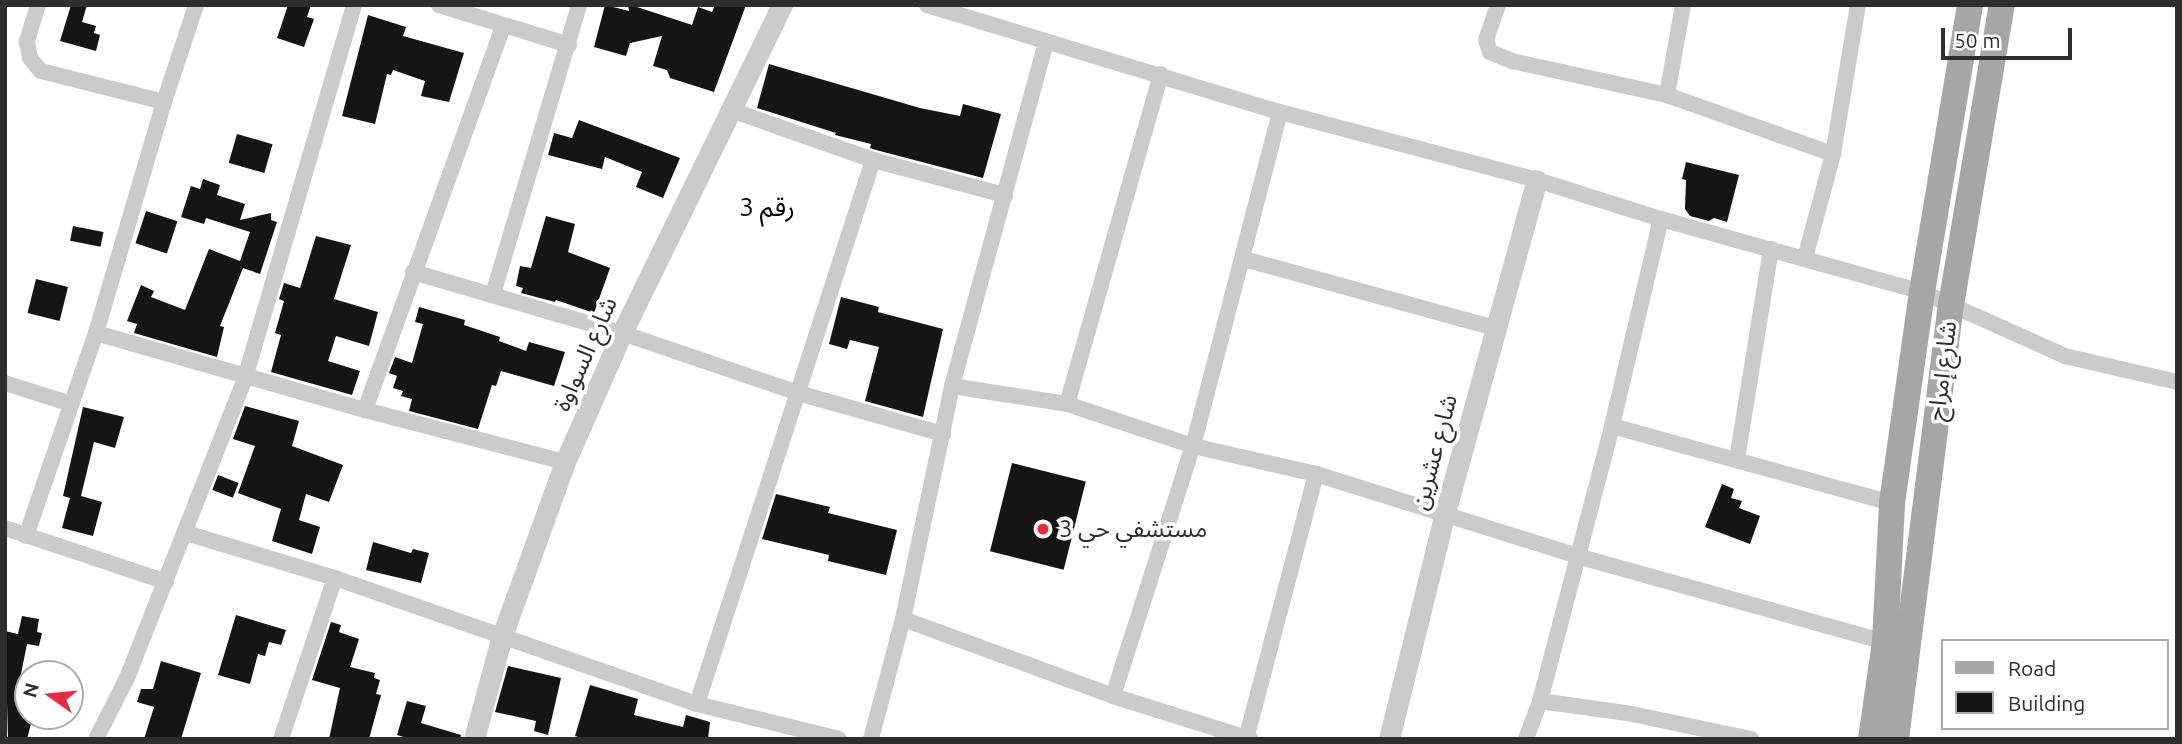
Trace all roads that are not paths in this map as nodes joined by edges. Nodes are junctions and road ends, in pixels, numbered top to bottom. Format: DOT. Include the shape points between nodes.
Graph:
graph roads {
  1 [pos="38,5"];
  2 [pos="196,5"];
  3 [pos="354,5"];
  4 [pos="439,5"];
  5 [pos="579,5"];
  6 [pos="782,5"];
  7 [pos="927,5"];
  8 [pos="1497,5"];
  9 [pos="1683,5"];
  10 [pos="1858,5"];
  11 [pos="1970,5"];
  12 [pos="2002,5"];
  13 [pos="503,27"];
  14 [pos="1046,43"];
  15 [pos="569,46"];
  16 [pos="1161,74"];
  17 [pos="1667,95"];
  18 [pos="163,102"];
  19 [pos="731,110"];
  20 [pos="1280,112"];
  21 [pos="1833,154"];
  22 [pos="873,160"];
  23 [pos="1537,180"];
  24 [pos="1005,195"];
  25 [pos="1661,219"];
  26 [pos="1771,249"];
  27 [pos="1244,258"];
  28 [pos="1805,258"];
  29 [pos="413,272"];
  30 [pos="1922,292"];
  31 [pos="493,294"];
  32 [pos="1951,305"];
  33 [pos="1494,328"];
  34 [pos="96,333"];
  35 [pos="622,334"];
  36 [pos="245,377"];
  37 [pos="2177,382"];
  38 [pos="5,383"];
  39 [pos="952,386"];
  40 [pos="798,393"];
  41 [pos="71,404"];
  42 [pos="1067,404"];
  43 [pos="365,410"];
  44 [pos="1612,426"];
  45 [pos="943,434"];
  46 [pos="1193,446"];
  47 [pos="1737,459"];
  48 [pos="565,462"];
  49 [pos="1316,474"];
  50 [pos="1892,503"];
  51 [pos="1444,513"];
  52 [pos="5,528"];
  53 [pos="186,533"];
  54 [pos="26,536"];
  55 [pos="1577,556"];
  56 [pos="335,578"];
  57 [pos="166,582"];
  58 [pos="903,619"];
  59 [pos="502,636"];
  60 [pos="1885,642"];
  61 [pos="1113,696"];
  62 [pos="1540,701"];
  63 [pos="697,704"];
  64 [pos="1725,736"];
  65 [pos="1248,738"];
  66 [pos="96,739"];
  67 [pos="281,739"];
  68 [pos="474,739"];
  69 [pos="839,739"];
  70 [pos="872,739"];
  71 [pos="1389,739"];
  72 [pos="1526,739"];
  73 [pos="1751,739"];
  74 [pos="1871,739"];
  75 [pos="1896,739"];
  1 -- 18 [label="street" via="27,42 30,58 41,71"];
  2 -- 18 [label="street"];
  3 -- 36 [label="street"];
  4 -- 13 [label="street"];
  5 -- 15 [label="street"];
  6 -- 19 [label="street, شارع السواوة"];
  7 -- 14 [label="street"];
  8 -- 17 [label="street" via="1486,40 1490,52 1512,61"];
  9 -- 17 [label="street"];
  10 -- 21 [label="street"];
  11 -- 30 [label="main road, شارع إمراح"];
  12 -- 32 [label="main road, شارع إمراح"];
  13 -- 15 [label="street"];
  13 -- 29 [label="street"];
  14 -- 16 [label="street"];
  14 -- 24 [label="street"];
  15 -- 31 [label="street"];
  16 -- 20 [label="street"];
  16 -- 42 [label="street"];
  17 -- 21 [label="street"];
  18 -- 34 [label="street"];
  19 -- 22 [label="street"];
  19 -- 35 [label="street, شارع السواوة"];
  20 -- 23 [label="street"];
  20 -- 27 [label="street"];
  21 -- 28 [label="street"];
  22 -- 24 [label="street"];
  22 -- 40 [label="street"];
  23 -- 25 [label="street"];
  23 -- 33 [label="street, شارع عشرين"];
  24 -- 39 [label="street"];
  25 -- 26 [label="street"];
  25 -- 44 [label="street"];
  26 -- 28 [label="street"];
  26 -- 47 [label="street"];
  27 -- 33 [label="street"];
  27 -- 46 [label="street"];
  28 -- 30 [label="street"];
  29 -- 31 [label="street"];
  29 -- 43 [label="street"];
  30 -- 32 [label="street"];
  30 -- 50 [label="main road, شارع إمراح"];
  31 -- 35 [label="street"];
  32 -- 37 [label="street" via="2065,356"];
  32 -- 75 [label="main road, شارع إمراح"];
  33 -- 51 [label="street, شارع عشرين"];
  34 -- 36 [label="street"];
  34 -- 41 [label="street"];
  35 -- 40 [label="street"];
  35 -- 48 [label="street, شارع السواوة"];
  36 -- 43 [label="street"];
  36 -- 53 [label="street"];
  38 -- 41 [label="street"];
  39 -- 42 [label="street"];
  39 -- 45 [label="street"];
  40 -- 45 [label="street"];
  40 -- 63 [label="street"];
  41 -- 54 [label="street"];
  42 -- 46 [label="street"];
  43 -- 48 [label="street"];
  44 -- 47 [label="street"];
  44 -- 55 [label="street"];
  45 -- 58 [label="street"];
  46 -- 49 [label="street"];
  46 -- 61 [label="street"];
  47 -- 50 [label="street"];
  48 -- 59 [label="street, شارع السواوة"];
  49 -- 51 [label="street"];
  49 -- 65 [label="street"];
  50 -- 60 [label="main road, شارع إمراح"];
  51 -- 55 [label="street"];
  51 -- 71 [label="street, شارع عشرين"];
  52 -- 54 [label="street"];
  53 -- 56 [label="street"];
  53 -- 57 [label="street"];
  54 -- 57 [label="street"];
  55 -- 60 [label="street"];
  55 -- 62 [label="street"];
  56 -- 59 [label="street"];
  56 -- 67 [label="street"];
  57 -- 66 [label="street"];
  58 -- 61 [label="street"];
  58 -- 70 [label="street"];
  59 -- 63 [label="street"];
  59 -- 68 [label="street, شارع السواوة"];
  60 -- 74 [label="main road, شارع إمراح"];
  61 -- 65 [label="street"];
  62 -- 64 [label="street" via="1632,714"];
  62 -- 72 [label="street"];
  63 -- 69 [label="street"];
  64 -- 73 [label="street"];
}
